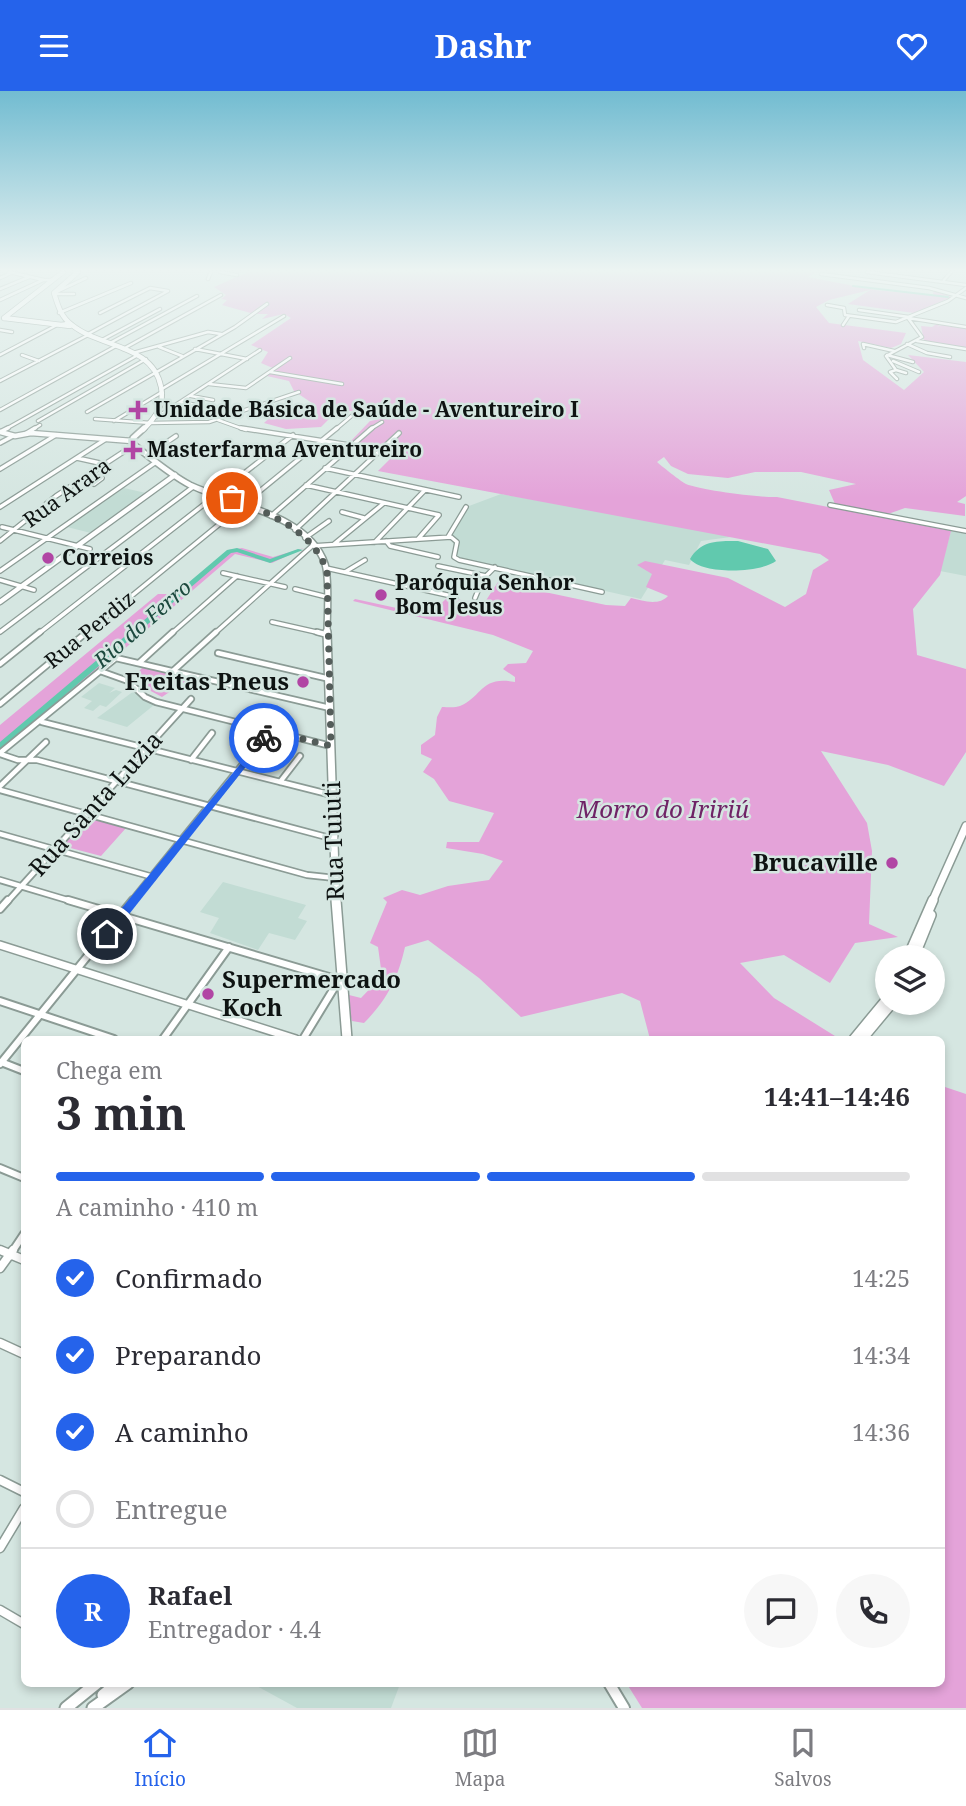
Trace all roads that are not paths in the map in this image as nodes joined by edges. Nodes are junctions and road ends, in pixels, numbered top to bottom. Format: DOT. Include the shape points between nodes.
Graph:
graph roads {
  1 [pos="64,347"];
  2 [pos="113,347"];
  3 [pos="120,347"];
  4 [pos="127,347"];
  5 [pos="154,347"];
  6 [pos="162,347"];
  7 [pos="198,347"];
  8 [pos="232,347"];
  9 [pos="878,347"];
  10 [pos="901,347"];
  11 [pos="916,347"];
  12 [pos="124,349"];
  13 [pos="195,349"];
  14 [pos="260,350"];
  15 [pos="894,351"];
  16 [pos="135,354"];
  17 [pos="221,354"];
  18 [pos="22,355"];
  19 [pos="887,355"];
  20 [pos="182,356"];
  21 [pos="950,357"];
  22 [pos="290,358"];
  23 [pos="146,359"];
  24 [pos="247,359"];
  25 [pos="891,360"];
  26 [pos="39,361"];
  27 [pos="913,362"];
  28 [pos="157,370"];
  29 [pos="896,370"];
  30 [pos="270,372"];
  31 [pos="919,372"];
  32 [pos="906,373"];
  33 [pos="897,379"];
  34 [pos="0,381"];
  35 [pos="209,384"];
  36 [pos="342,384"];
  37 [pos="162,390"];
  38 [pos="299,392"];
  39 [pos="191,396"];
  40 [pos="213,400"];
  41 [pos="182,403"];
  42 [pos="0,410"];
  43 [pos="39,411"];
  44 [pos="87,412"];
  45 [pos="51,413"];
  46 [pos="192,413"];
  47 [pos="355,413"];
  48 [pos="157,417"];
  49 [pos="95,419"];
  50 [pos="218,419"];
  51 [pos="114,421"];
  52 [pos="383,422"];
  53 [pos="151,423"];
  54 [pos="0,432"];
  55 [pos="399,433"];
  56 [pos="25,434"];
  57 [pos="56,435"];
  58 [pos="293,435"];
  59 [pos="13,436"];
  60 [pos="176,436"];
  61 [pos="106,439"];
  62 [pos="322,440"];
  63 [pos="0,443"];
  64 [pos="133,443"];
  65 [pos="352,445"];
  66 [pos="381,450"];
  67 [pos="148,455"];
  68 [pos="77,458"];
  69 [pos="104,464"];
  70 [pos="161,464"];
  71 [pos="325,468"];
  72 [pos="0,469"];
  73 [pos="89,475"];
  74 [pos="175,475"];
  75 [pos="355,475"];
  76 [pos="94,484"];
  77 [pos="206,485"];
  78 [pos="306,485"];
  79 [pos="193,487"];
  80 [pos="200,489"];
  81 [pos="425,490"];
  82 [pos="336,492"];
  83 [pos="218,494"];
  84 [pos="459,497"];
  85 [pos="244,503"];
  86 [pos="384,503"];
  87 [pos="830,505"];
  88 [pos="0,507"];
  89 [pos="466,507"];
  90 [pos="407,508"];
  91 [pos="342,512"];
  92 [pos="271,516"];
  93 [pos="364,518"];
  94 [pos="329,521"];
  95 [pos="2,527"];
  96 [pos="16,530"];
  97 [pos="295,530"];
  98 [pos="966,531"];
  99 [pos="447,537"];
  100 [pos="48,538"];
  101 [pos="306,538"];
  102 [pos="418,539"];
  103 [pos="0,541"];
  104 [pos="374,541"];
  105 [pos="386,541"];
  106 [pos="334,544"];
  107 [pos="77,546"];
  108 [pos="312,546"];
  109 [pos="90,549"];
  110 [pos="438,557"];
  111 [pos="365,560"];
  112 [pos="438,566"];
  113 [pos="495,567"];
  114 [pos="326,568"];
  115 [pos="0,571"];
  116 [pos="345,572"];
  117 [pos="223,573"];
  118 [pos="237,576"];
  119 [pos="484,576"];
  120 [pos="0,580"];
  121 [pos="268,583"];
  122 [pos="21,586"];
  123 [pos="285,587"];
  124 [pos="295,589"];
  125 [pos="34,590"];
  126 [pos="602,592"];
  127 [pos="327,597"];
  128 [pos="456,597"];
  129 [pos="474,598"];
  130 [pos="0,602"];
  131 [pos="272,622"];
  132 [pos="0,632"];
  133 [pos="328,635"];
  134 [pos="218,653"];
  135 [pos="116,658"];
  136 [pos="139,663"];
  137 [pos="0,664"];
  138 [pos="100,671"];
  139 [pos="173,671"];
  140 [pos="330,679"];
  141 [pos="191,699"];
  142 [pos="0,704"];
  143 [pos="330,708"];
  144 [pos="183,709"];
  145 [pos="41,722"];
  146 [pos="277,722"];
  147 [pos="270,731"];
  148 [pos="212,733"];
  149 [pos="46,742"];
  150 [pos="331,746"];
  151 [pos="147,748"];
  152 [pos="0,754"];
  153 [pos="300,756"];
  154 [pos="191,759"];
  155 [pos="26,761"];
  156 [pos="237,771"];
  157 [pos="117,781"];
  158 [pos="280,782"];
  159 [pos="0,788"];
  160 [pos="332,796"];
  161 [pos="210,806"];
  162 [pos="87,814"];
  163 [pos="966,826"];
  164 [pos="0,834"];
  165 [pos="334,839"];
  166 [pos="966,839"];
  167 [pos="182,841"];
  168 [pos="55,849"];
  169 [pos="153,877"];
  170 [pos="335,879"];
  171 [pos="0,880"];
  172 [pos="22,886"];
  173 [pos="0,909"];
  174 [pos="122,916"];
  175 [pos="0,945"];
  176 [pos="913,945"];
  177 [pos="919,945"];
  178 [pos="229,947"];
  179 [pos="78,970"];
  180 [pos="339,980"];
  181 [pos="0,1001"];
  182 [pos="188,1005"];
  183 [pos="875,1014"];
  184 [pos="40,1015"];
  185 [pos="882,1015"];
  186 [pos="22,1036"];
  187 [pos="105,1036"];
  188 [pos="165,1036"];
  189 [pos="286,1036"];
  190 [pos="305,1036"];
  191 [pos="347,1036"];
  192 [pos="856,1036"];
  193 [pos="864,1036"];
  194 [pos="21,1038"];
  195 [pos="0,1063"];
  196 [pos="21,1070"];
  197 [pos="0,1168"];
  198 [pos="21,1177"];
  199 [pos="21,1238"];
  200 [pos="0,1250"];
  201 [pos="10,1254"];
  202 [pos="21,1259"];
  203 [pos="0,1268"];
  204 [pos="0,1343"];
  205 [pos="21,1353"];
  206 [pos="0,1480"];
  207 [pos="21,1490"];
  208 [pos="21,1513"];
  209 [pos="0,1548"];
  210 [pos="0,1610"];
  211 [pos="21,1622"];
  212 [pos="90,1687"];
  213 [pos="113,1687"];
  214 [pos="122,1687"];
  215 [pos="611,1687"];
  216 [pos="65,1708"];
  217 [pos="88,1708"];
  218 [pos="93,1708"];
  219 [pos="624,1708"];
  1 -- 26 [label="street"];
  2 -- 42 [label="street"];
  3 -- 12 [label="main road"];
  4 -- 12 [label="street"];
  5 -- 16 [label="street"];
  6 -- 20 [label="street"];
  7 -- 13 [label="street"];
  8 -- 17 [label="street"];
  9 -- 15 [label="street"];
  10 -- 15 [label="street"];
  11 -- 21 [label="street"];
  12 -- 16 [label="main road"];
  13 -- 17 [label="street"];
  13 -- 20 [label="street"];
  14 -- 24 [label="street"];
  15 -- 19 [label="street"];
  16 -- 23 [label="main road"];
  16 -- 43 [label="street"];
  17 -- 24 [label="street"];
  17 -- 37 [label="street"];
  18 -- 26 [label="street"];
  19 -- 25 [label="street"];
  19 -- 27 [label="street"];
  20 -- 28 [label="street"];
  22 -- 30 [label="street"];
  23 -- 28 [label="main road"];
  23 -- 45 [label="street"];
  24 -- 35 [label="street"];
  25 -- 29 [label="street"];
  25 -- 31 [label="street"];
  26 -- 34 [label="street"];
  28 -- 37 [label="main road"];
  28 -- 44 [label="street"];
  29 -- 32 [label="street"];
  29 -- 33 [label="street" via="890,373"];
  30 -- 35 [label="street" via="246,388"];
  30 -- 36 [label="street"];
  35 -- 39 [label="street"];
  37 -- 48 [label="main road"];
  37 -- 51 [label="street"];
  38 -- 50 [label="street"];
  39 -- 40 [label="street"];
  39 -- 41 [label="street"];
  41 -- 46 [label="street" via="199,405"];
  41 -- 48 [label="street"];
  43 -- 45 [label="street"];
  43 -- 54 [label="street"];
  45 -- 56 [label="street"];
  47 -- 62 [label="street, Rua Perdiz"];
  48 -- 53 [label="main road"];
  49 -- 51 [label="street"];
  50 -- 53 [label="street"];
  50 -- 58 [label="street" via="253,432"];
  51 -- 53 [label="street"];
  52 -- 65 [label="street"];
  53 -- 64 [label="main road"];
  54 -- 59 [label="street"];
  55 -- 66 [label="street"];
  56 -- 57 [label="street"];
  56 -- 59 [label="street"];
  57 -- 61 [label="street"];
  57 -- 72 [label="street"];
  58 -- 62 [label="street"];
  58 -- 83 [label="street"];
  59 -- 63 [label="street"];
  60 -- 67 [label="street"];
  61 -- 64 [label="street"];
  61 -- 68 [label="street"];
  62 -- 65 [label="street"];
  62 -- 85 [label="street, Rua Perdiz"];
  64 -- 67 [label="main road"];
  64 -- 69 [label="street, Rua Arara"];
  65 -- 66 [label="street"];
  65 -- 71 [label="street"];
  66 -- 75 [label="street"];
  67 -- 70 [label="main road"];
  68 -- 69 [label="street"];
  68 -- 88 [label="street"];
  69 -- 73 [label="street, Rua Arara"];
  70 -- 74 [label="main road"];
  70 -- 77 [label="main road" via="191,483"];
  70 -- 100 [label="street"];
  71 -- 75 [label="street"];
  71 -- 78 [label="street"];
  73 -- 76 [label="street" via="102,478"];
  73 -- 96 [label="street, Rua Arara"];
  74 -- 79 [label="main road"];
  74 -- 107 [label="street"];
  75 -- 81 [label="street"];
  75 -- 82 [label="street"];
  77 -- 80 [label="main road"];
  77 -- 83 [label="main road"];
  78 -- 82 [label="street"];
  78 -- 92 [label="street"];
  79 -- 80 [label="main road"];
  79 -- 132 [label="street"];
  80 -- 83 [label="main road"];
  81 -- 84 [label="street"];
  81 -- 90 [label="street"];
  82 -- 86 [label="street"];
  82 -- 97 [label="street"];
  83 -- 85 [label="main road"];
  83 -- 137 [label="street"];
  85 -- 92 [label="main road"];
  85 -- 142 [label="street, Rua Perdiz"];
  86 -- 90 [label="street"];
  86 -- 93 [label="street"];
  87 -- 98 [label="street"];
  89 -- 99 [label="street"];
  90 -- 102 [label="street" via="439,515"];
  90 -- 104 [label="street"];
  91 -- 93 [label="street"];
  92 -- 97 [label="main road"];
  93 -- 106 [label="street"];
  94 -- 101 [label="street"];
  95 -- 96 [label="street"];
  96 -- 100 [label="street"];
  96 -- 103 [label="street, Rua Arara"];
  97 -- 101 [label="main road"];
  99 -- 102 [label="street"];
  99 -- 113 [label="street" via="457,542 456,559"];
  100 -- 107 [label="street"];
  100 -- 115 [label="street"];
  101 -- 108 [label="main road"];
  102 -- 105 [label="street"];
  104 -- 105 [label="street"];
  104 -- 106 [label="street"];
  105 -- 110 [label="street" via="390,546"];
  106 -- 108 [label="street"];
  107 -- 109 [label="street"];
  107 -- 122 [label="street"];
  108 -- 114 [label="main road"];
  108 -- 121 [label="street"];
  111 -- 116 [label="street"];
  112 -- 119 [label="street"];
  113 -- 119 [label="street"];
  113 -- 126 [label="street"];
  114 -- 116 [label="street"];
  114 -- 127 [label="main road, Rua Tuiuti"];
  116 -- 128 [label="street"];
  117 -- 118 [label="street"];
  118 -- 121 [label="street"];
  118 -- 136 [label="street"];
  119 -- 129 [label="street"];
  120 -- 122 [label="street"];
  121 -- 123 [label="street"];
  121 -- 139 [label="street"];
  122 -- 125 [label="street"];
  122 -- 130 [label="street"];
  124 -- 127 [label="street"];
  127 -- 133 [label="main road, Rua Tuiuti"];
  131 -- 133 [label="street"];
  133 -- 140 [label="main road, Rua Tuiuti"];
  134 -- 140 [label="street"];
  135 -- 136 [label="street"];
  135 -- 138 [label="street"];
  136 -- 139 [label="street"];
  138 -- 144 [label="street" via="128,681 150,699"];
  138 -- 145 [label="street"];
  139 -- 143 [label="street"];
  140 -- 143 [label="main road, Rua Tuiuti"];
  141 -- 144 [label="street, Rua Santa Luzia"];
  143 -- 150 [label="main road, Rua Tuiuti"];
  144 -- 147 [label="street"];
  144 -- 151 [label="street, Rua Santa Luzia"];
  145 -- 151 [label="street"];
  145 -- 152 [label="street"];
  146 -- 147 [label="street"];
  147 -- 150 [label="street"];
  147 -- 156 [label="street"];
  148 -- 154 [label="street"];
  149 -- 155 [label="street"];
  150 -- 160 [label="main road, Rua Tuiuti"];
  151 -- 154 [label="street"];
  151 -- 157 [label="street, Rua Santa Luzia"];
  152 -- 155 [label="street"];
  153 -- 158 [label="street"];
  154 -- 156 [label="street"];
  155 -- 157 [label="street"];
  155 -- 159 [label="street"];
  156 -- 158 [label="street"];
  156 -- 161 [label="street"];
  157 -- 161 [label="street"];
  157 -- 162 [label="street, Rua Santa Luzia"];
  158 -- 160 [label="street"];
  159 -- 162 [label="street"];
  160 -- 165 [label="main road, Rua Tuiuti"];
  161 -- 165 [label="street"];
  161 -- 167 [label="street"];
  162 -- 167 [label="street"];
  162 -- 168 [label="street, Rua Santa Luzia"];
  163 -- 176 [label="main road"];
  164 -- 168 [label="street"];
  165 -- 170 [label="main road, Rua Tuiuti"];
  166 -- 177 [label="main road"];
  167 -- 169 [label="street"];
  167 -- 170 [label="street"];
  168 -- 169 [label="street"];
  168 -- 172 [label="street, Rua Santa Luzia"];
  169 -- 174 [label="street"];
  170 -- 180 [label="main road, Rua Tuiuti"];
  171 -- 172 [label="street"];
  172 -- 173 [label="street, Rua Santa Luzia"];
  172 -- 174 [label="street"];
  174 -- 178 [label="street"];
  174 -- 179 [label="street"];
  175 -- 179 [label="street"];
  178 -- 180 [label="street"];
  178 -- 182 [label="street"];
  179 -- 182 [label="street"];
  179 -- 184 [label="street"];
  180 -- 190 [label="street"];
  180 -- 191 [label="main road, Rua Tuiuti"];
  181 -- 184 [label="street"];
  182 -- 188 [label="street"];
  182 -- 189 [label="street"];
  183 -- 192 [label="main road"];
  184 -- 186 [label="street"];
  184 -- 187 [label="street"];
  185 -- 193 [label="main road"];
  194 -- 195 [label="street"];
  195 -- 196 [label="street"];
  197 -- 198 [label="street"];
  199 -- 201 [label="street"];
  200 -- 201 [label="street"];
  201 -- 202 [label="street"];
  201 -- 203 [label="street"];
  204 -- 205 [label="street"];
  206 -- 207 [label="street"];
  208 -- 209 [label="street"];
  210 -- 211 [label="street"];
  212 -- 216 [label="main road"];
  213 -- 217 [label="main road"];
  214 -- 218 [label="main road"];
  215 -- 219 [label="main road"];
}
